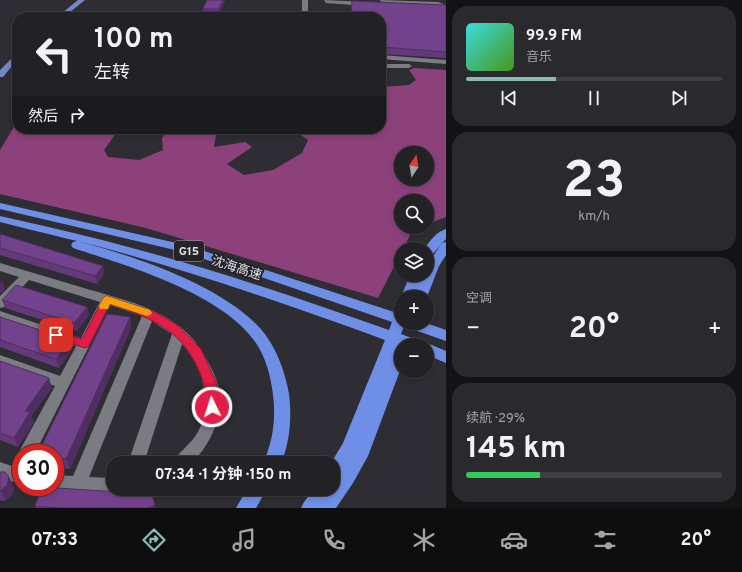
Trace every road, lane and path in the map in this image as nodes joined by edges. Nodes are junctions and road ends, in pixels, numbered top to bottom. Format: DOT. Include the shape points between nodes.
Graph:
graph roads {
  1 [pos="82,0"];
  2 [pos="305,0"];
  3 [pos="380,0"];
  4 [pos="326,1"];
  5 [pos="372,4"];
  6 [pos="444,8"];
  7 [pos="66,12"];
  8 [pos="305,12"];
  9 [pos="386,57"];
  10 [pos="12,62"];
  11 [pos="446,62"];
  12 [pos="386,66"];
  13 [pos="446,67"];
  14 [pos="0,75"];
  15 [pos="0,206"];
  16 [pos="0,220"];
  17 [pos="446,233"];
  18 [pos="434,244"];
  19 [pos="446,246"];
  20 [pos="0,268"];
  21 [pos="27,275"];
  22 [pos="423,290"];
  23 [pos="107,300"];
  24 [pos="0,304"];
  25 [pos="149,314"];
  26 [pos="0,316"];
  27 [pos="394,316"];
  28 [pos="396,330"];
  29 [pos="431,330"];
  30 [pos="179,333"];
  31 [pos="442,334"];
  32 [pos="396,338"];
  33 [pos="85,344"];
  34 [pos="434,352"];
  35 [pos="446,356"];
  36 [pos="0,360"];
  37 [pos="394,366"];
  38 [pos="64,383"];
  39 [pos="32,444"];
  40 [pos="138,456"];
  41 [pos="188,456"];
  42 [pos="275,456"];
  43 [pos="340,465"];
  44 [pos="0,470"];
  45 [pos="12,471"];
  46 [pos="64,484"];
  47 [pos="78,485"];
  48 [pos="106,486"];
  49 [pos="253,496"];
  50 [pos="319,496"];
  51 [pos="245,508"];
  52 [pos="310,508"];
  53 [pos="325,508"];
  1 -- 7 [label="main road"];
  2 -- 8 [label="street"];
  3 -- 6 [label="street" via="379,4"];
  4 -- 5 [label="street"];
  9 -- 11 [label="street"];
  10 -- 14 [label="main road"];
  12 -- 13 [label="street"];
  15 -- 27 [label="highway, 沈海高速 / G15" via="177,248"];
  16 -- 32 [label="highway, 沈海高速 / G15" via="129,250 273,295"];
  16 -- 42 [label="highway" via="166,277 224,306 254,332 273,362 282,394 282,428"];
  17 -- 18 [label="highway"];
  19 -- 22 [label="highway" via="432,265"];
  20 -- 21 [label="street"];
  21 -- 23 [label="street"];
  21 -- 24 [label="street"];
  23 -- 25 [label="street"];
  23 -- 33 [label="street"];
  25 -- 30 [label="street" via="172,326"];
  25 -- 47 [label="street"];
  26 -- 33 [label="street"];
  28 -- 43 [label="highway" via="350,447"];
  29 -- 31 [label="highway"];
  30 -- 40 [label="street"];
  30 -- 41 [label="street" via="197,352 210,382 212,398 212,416 207,432"];
  33 -- 38 [label="street"];
  34 -- 35 [label="highway"];
  36 -- 38 [label="street"];
  37 -- 53 [label="highway" via="359,456"];
  38 -- 39 [label="street"];
  44 -- 45 [label="street"];
  46 -- 47 [label="street"];
  47 -- 48 [label="street"];
  49 -- 51 [label="highway"];
  50 -- 52 [label="highway"];
}
